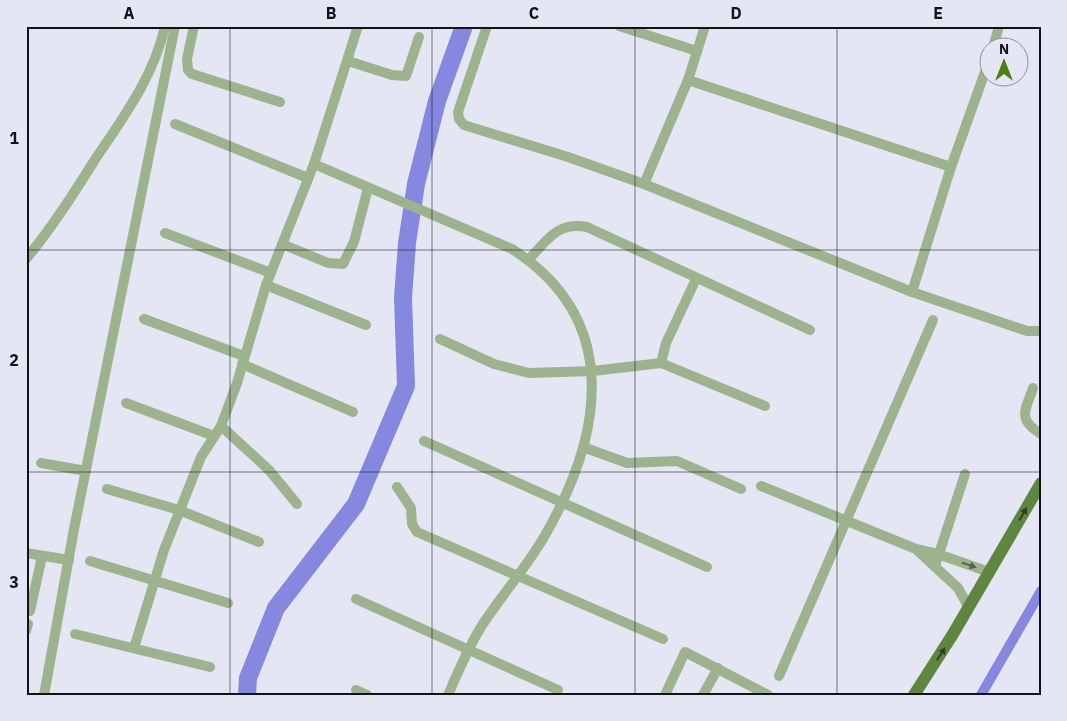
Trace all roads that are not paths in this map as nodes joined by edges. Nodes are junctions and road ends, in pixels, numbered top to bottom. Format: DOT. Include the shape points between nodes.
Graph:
graph roads {
  1 [pos="165,26"];
  2 [pos="175,26"];
  3 [pos="194,26"];
  4 [pos="358,26"];
  5 [pos="487,26"];
  6 [pos="619,26"];
  7 [pos="705,26"];
  8 [pos="419,37"];
  9 [pos="697,51"];
  10 [pos="348,61"];
  11 [pos="688,80"];
  12 [pos="980,86"];
  13 [pos="280,102"];
  14 [pos="175,124"];
  15 [pos="314,164"];
  16 [pos="951,168"];
  17 [pos="308,178"];
  18 [pos="644,184"];
  19 [pos="368,188"];
  20 [pos="165,233"];
  21 [pos="282,244"];
  22 [pos="26,259"];
  23 [pos="528,260"];
  24 [pos="271,273"];
  25 [pos="696,279"];
  26 [pos="266,285"];
  27 [pos="912,292"];
  28 [pos="144,319"];
  29 [pos="933,320"];
  30 [pos="366,325"];
  31 [pos="810,330"];
  32 [pos="1041,332"];
  33 [pos="440,339"];
  34 [pos="243,360"];
  35 [pos="660,364"];
  36 [pos="593,371"];
  37 [pos="1033,388"];
  38 [pos="126,403"];
  39 [pos="765,406"];
  40 [pos="353,412"];
  41 [pos="221,426"];
  42 [pos="1041,434"];
  43 [pos="214,436"];
  44 [pos="424,442"];
  45 [pos="583,447"];
  46 [pos="40,463"];
  47 [pos="86,472"];
  48 [pos="965,474"];
  49 [pos="1041,483"];
  50 [pos="761,486"];
  51 [pos="397,487"];
  52 [pos="107,489"];
  53 [pos="741,489"];
  54 [pos="561,503"];
  55 [pos="297,504"];
  56 [pos="179,510"];
  57 [pos="846,519"];
  58 [pos="258,542"];
  59 [pos="916,549"];
  60 [pos="26,553"];
  61 [pos="938,554"];
  62 [pos="42,556"];
  63 [pos="69,560"];
  64 [pos="90,561"];
  65 [pos="935,566"];
  66 [pos="707,567"];
  67 [pos="989,572"];
  68 [pos="518,575"];
  69 [pos="154,581"];
  70 [pos="356,599"];
  71 [pos="228,603"];
  72 [pos="968,608"];
  73 [pos="30,611"];
  74 [pos="75,634"];
  75 [pos="663,639"];
  76 [pos="134,648"];
  77 [pos="468,650"];
  78 [pos="210,667"];
  79 [pos="718,668"];
  80 [pos="779,676"];
  81 [pos="356,690"];
  82 [pos="558,690"];
  83 [pos="751,691"];
  84 [pos="44,695"];
  85 [pos="367,695"];
  86 [pos="448,695"];
  87 [pos="665,695"];
  88 [pos="703,695"];
  89 [pos="768,695"];
  90 [pos="914,695"];
  1 -- 22 [label="street" via="153,66 140,90 68,202"];
  2 -- 47 [label="street"];
  3 -- 13 [label="street" via="187,60 192,74"];
  4 -- 10 [label="street"];
  5 -- 18 [label="street" via="458,112 464,125"];
  6 -- 9 [label="street"];
  7 -- 9 [label="street"];
  8 -- 10 [label="street" via="406,76"];
  9 -- 11 [label="street"];
  10 -- 15 [label="street"];
  11 -- 16 [label="street"];
  11 -- 18 [label="street"];
  12 -- 16 [label="street"];
  14 -- 17 [label="street"];
  15 -- 17 [label="street"];
  15 -- 19 [label="street"];
  16 -- 27 [label="street"];
  17 -- 21 [label="street"];
  18 -- 27 [label="street"];
  19 -- 21 [label="street" via="354,242 343,264 328,263"];
  19 -- 23 [label="street" via="512,249"];
  20 -- 24 [label="street"];
  21 -- 24 [label="street"];
  23 -- 25 [label="street" via="559,229 577,225"];
  23 -- 36 [label="street" via="568,304 584,335"];
  24 -- 26 [label="street"];
  25 -- 31 [label="street"];
  25 -- 35 [label="street" via="666,343"];
  26 -- 30 [label="street"];
  26 -- 34 [label="street"];
  27 -- 32 [label="street" via="1027,331"];
  28 -- 34 [label="street"];
  29 -- 57 [label="street"];
  33 -- 36 [label="street" via="510,369 530,373"];
  34 -- 40 [label="street"];
  34 -- 41 [label="street"];
  35 -- 36 [label="street"];
  35 -- 39 [label="street"];
  36 -- 45 [label="street" via="590,417"];
  37 -- 42 [label="street" via="1024,413 1025,421"];
  38 -- 43 [label="street"];
  41 -- 43 [label="street"];
  41 -- 55 [label="street" via="269,470"];
  43 -- 56 [label="street" via="201,457"];
  44 -- 54 [label="street"];
  45 -- 53 [label="street" via="627,463 677,461"];
  45 -- 54 [label="street"];
  46 -- 47 [label="street"];
  47 -- 63 [label="street"];
  48 -- 61 [label="street"];
  67 -- 49 [label="main road, one-way"];
  50 -- 57 [label="street"];
  51 -- 68 [label="street" via="411,508 412,524 417,532"];
  52 -- 56 [label="street"];
  54 -- 66 [label="street"];
  54 -- 68 [label="street"];
  56 -- 58 [label="street"];
  56 -- 69 [label="street"];
  57 -- 59 [label="street"];
  57 -- 80 [label="street"];
  59 -- 61 [label="street"];
  59 -- 65 [label="street"];
  60 -- 62 [label="street"];
  61 -- 65 [label="street"];
  61 -- 67 [label="street, one-way"];
  62 -- 63 [label="street"];
  62 -- 73 [label="street"];
  63 -- 84 [label="street"];
  64 -- 69 [label="street"];
  65 -- 72 [label="street" via="958,588"];
  67 -- 72 [label="main road"];
  68 -- 75 [label="street"];
  68 -- 77 [label="street"];
  69 -- 71 [label="street"];
  69 -- 76 [label="street"];
  70 -- 77 [label="street"];
  90 -- 72 [label="main road, one-way"];
  74 -- 76 [label="street"];
  76 -- 78 [label="street"];
  77 -- 82 [label="street"];
  77 -- 86 [label="street"];
  79 -- 83 [label="street"];
  79 -- 87 [label="street" via="685,652"];
  79 -- 88 [label="street"];
  81 -- 85 [label="street"];
  83 -- 89 [label="street"];
}
